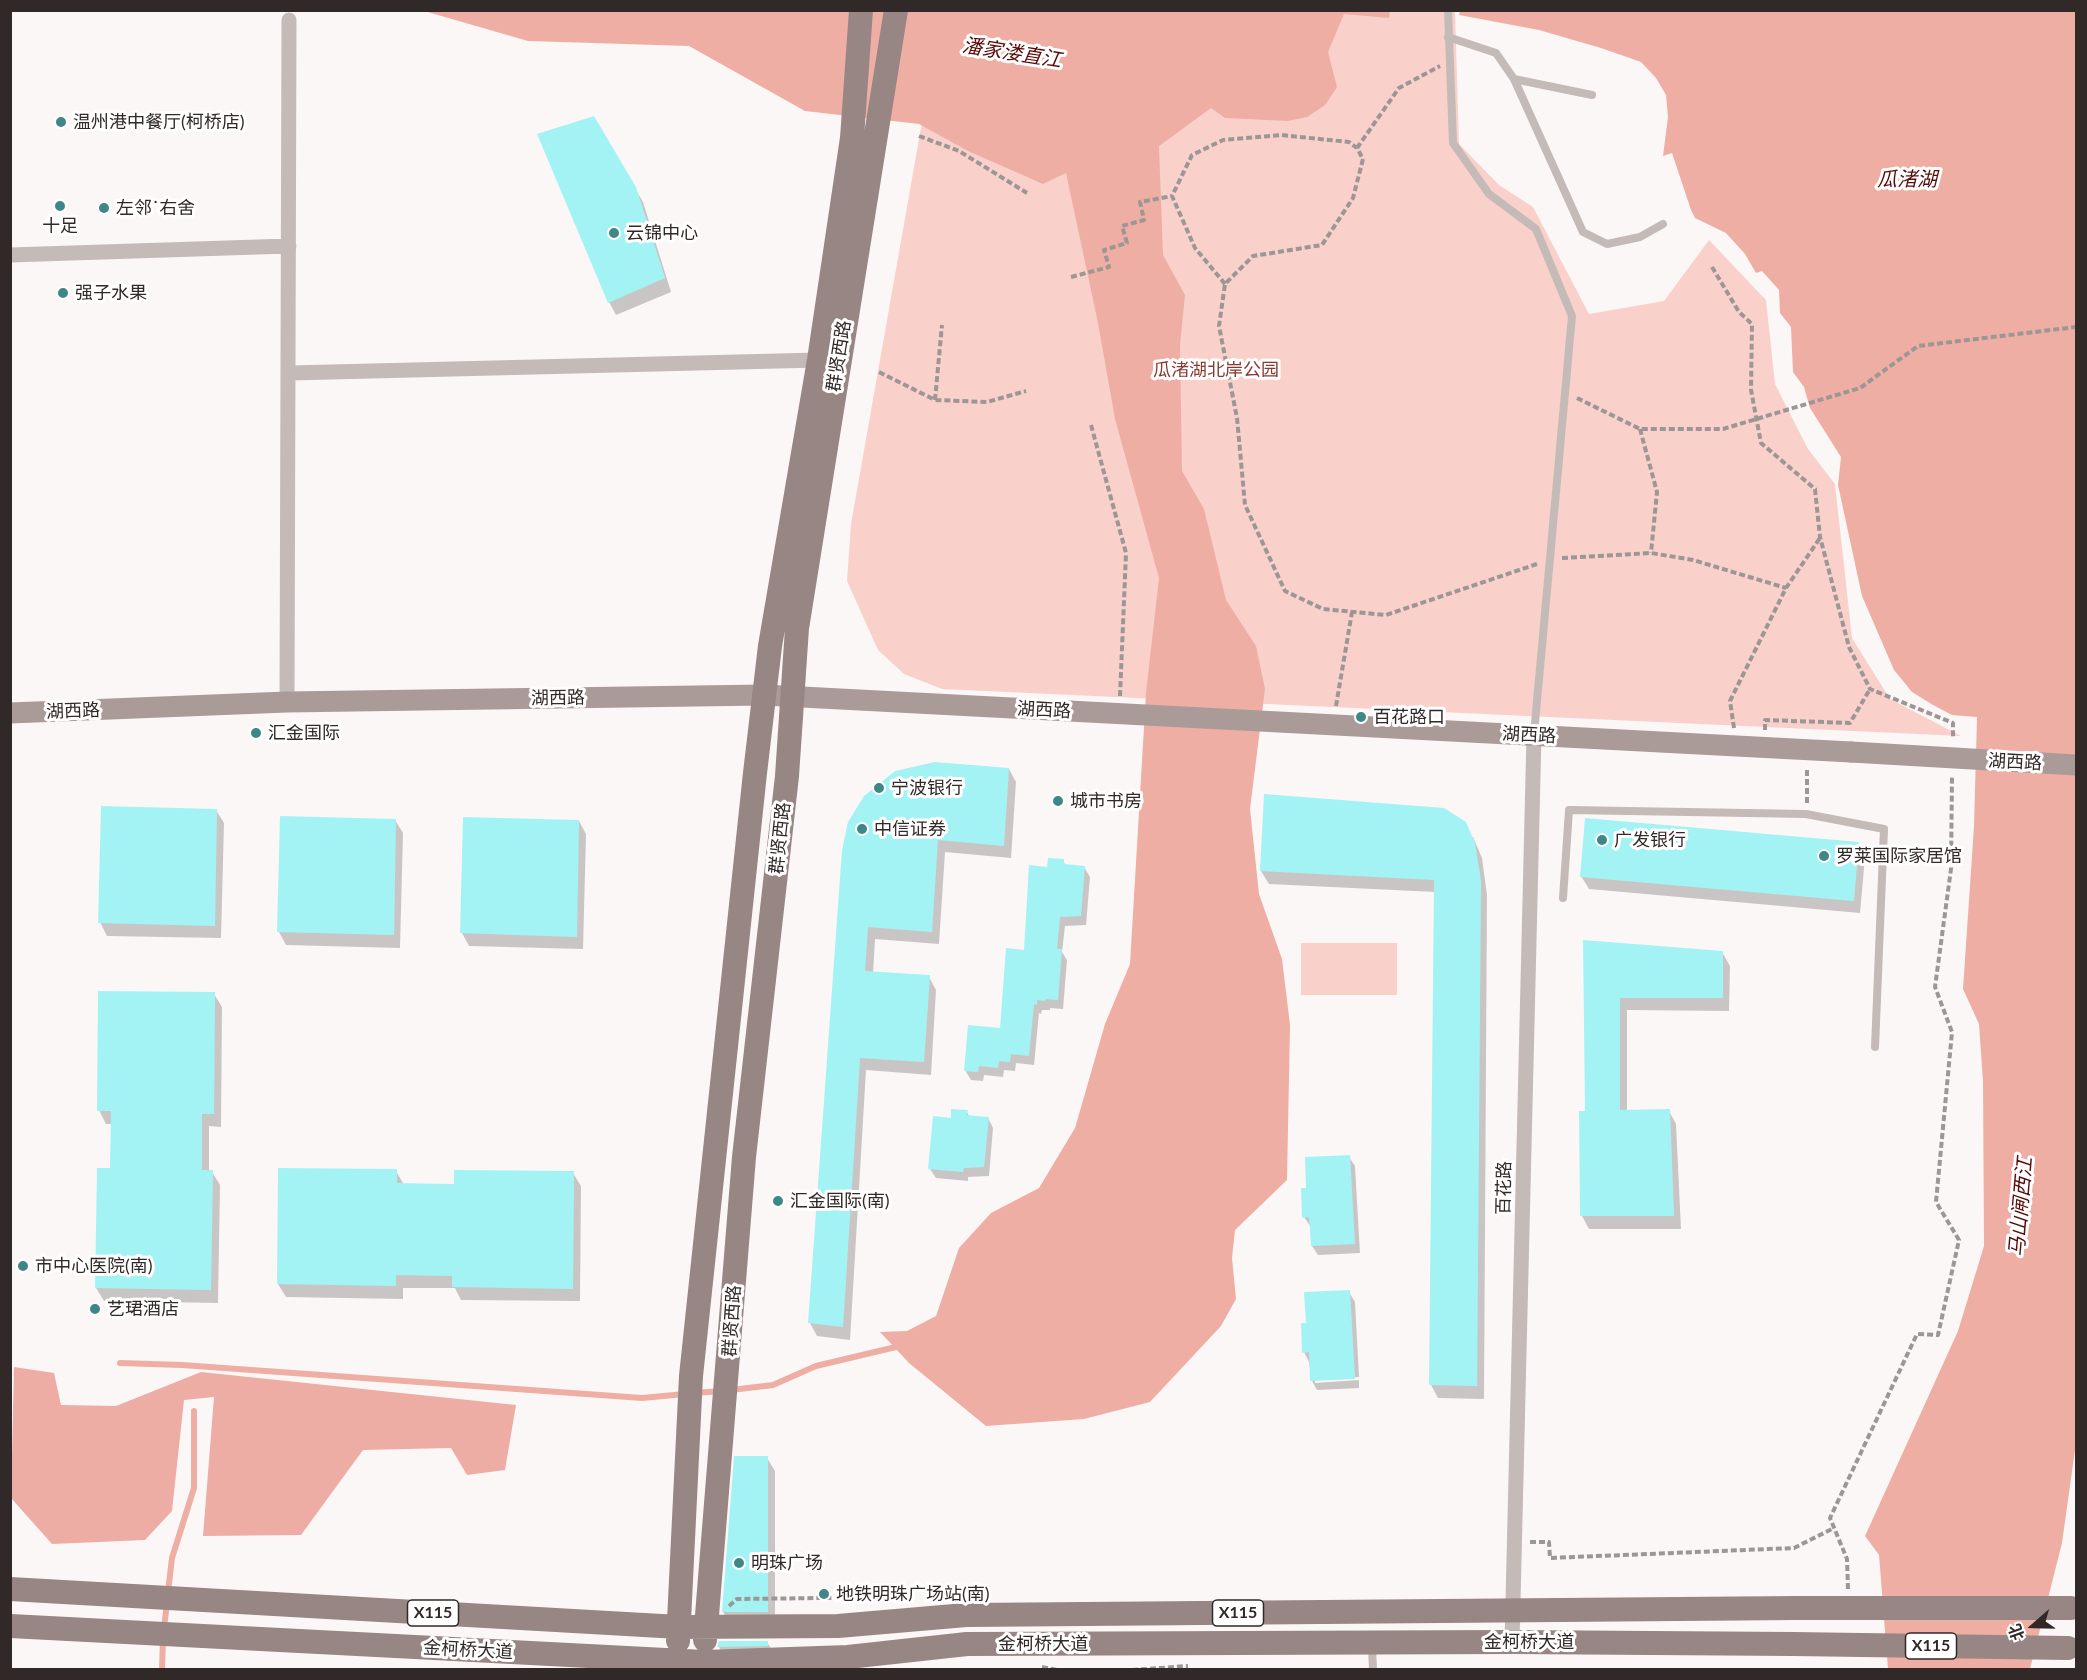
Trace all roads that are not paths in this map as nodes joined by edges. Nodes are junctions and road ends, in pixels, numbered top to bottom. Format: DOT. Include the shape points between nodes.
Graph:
graph roads {
  1 [pos="861,10"];
  2 [pos="896,10"];
  3 [pos="1448,10"];
  4 [pos="289,20"];
  5 [pos="1449,37"];
  6 [pos="1514,79"];
  7 [pos="1592,95"];
  8 [pos="862,143"];
  9 [pos="1663,224"];
  10 [pos="289,246"];
  11 [pos="10,255"];
  12 [pos="819,360"];
  13 [pos="290,373"];
  14 [pos="764,695"];
  15 [pos="793,696"];
  16 [pos="288,702"];
  17 [pos="10,713"];
  18 [pos="1534,735"];
  19 [pos="2076,765"];
  20 [pos="1563,898"];
  21 [pos="1875,1047"];
  22 [pos="10,1589"];
  23 [pos="2074,1608"];
  24 [pos="1513,1610"];
  25 [pos="10,1626"];
  26 [pos="706,1626"];
  27 [pos="679,1627"];
  28 [pos="1512,1641"];
  29 [pos="1372,1642"];
  30 [pos="2072,1648"];
  31 [pos="677,1666"];
  32 [pos="703,1666"];
  33 [pos="1373,1670"];
  1 -- 8 [label="main road, 群贤西路"];
  2 -- 8 [label="main road, 群贤西路"];
  3 -- 5 [label="lane"];
  4 -- 10 [label="street"];
  5 -- 6 [label="lane" via="1496,53"];
  5 -- 18 [label="lane" via="1453,143 1489,194 1536,229 1572,316"];
  6 -- 7 [label="lane"];
  6 -- 9 [label="lane" via="1583,232 1607,244 1640,237"];
  8 -- 12 [label="main road, 群贤西路"];
  8 -- 15 [label="main road, 群贤西路" via="797,628"];
  10 -- 11 [label="street"];
  10 -- 13 [label="street"];
  12 -- 13 [label="street"];
  12 -- 14 [label="main road, 群贤西路"];
  13 -- 16 [label="street"];
  14 -- 15 [label="street, 湖西路"];
  14 -- 16 [label="street, 湖西路"];
  14 -- 27 [label="main road, 群贤西路" via="691,1376"];
  15 -- 18 [label="street, 湖西路"];
  15 -- 26 [label="main road, 群贤西路" via="744,1157"];
  16 -- 17 [label="street, 湖西路"];
  18 -- 19 [label="street, 湖西路, bridge"];
  18 -- 24 [label="street, 百花路"];
  20 -- 21 [label="lane" via="1569,810 1806,814 1884,829"];
  22 -- 27 [label="main road, 金柯桥大道 / X115"];
  23 -- 24 [label="main road, 金柯桥大道 / X115, bridge"];
  24 -- 26 [label="main road, 金柯桥大道 / X115" via="966,1615 838,1626"];
  24 -- 28 [label="street, 百花路"];
  25 -- 31 [label="main road, 金柯桥大道 / X115"];
  26 -- 27 [label="main road, 金柯桥大道 / X115"];
  26 -- 32 [label="main road, 群贤西路"];
  27 -- 31 [label="main road, 群贤西路"];
  28 -- 29 [label="main road, 金柯桥大道 / X115"];
  28 -- 30 [label="main road, 金柯桥大道 / X115, bridge"];
  29 -- 32 [label="main road, 金柯桥大道 / X115" via="967,1644 848,1657"];
  29 -- 33 [label="lane"];
  31 -- 32 [label="main road, 金柯桥大道"];
}
